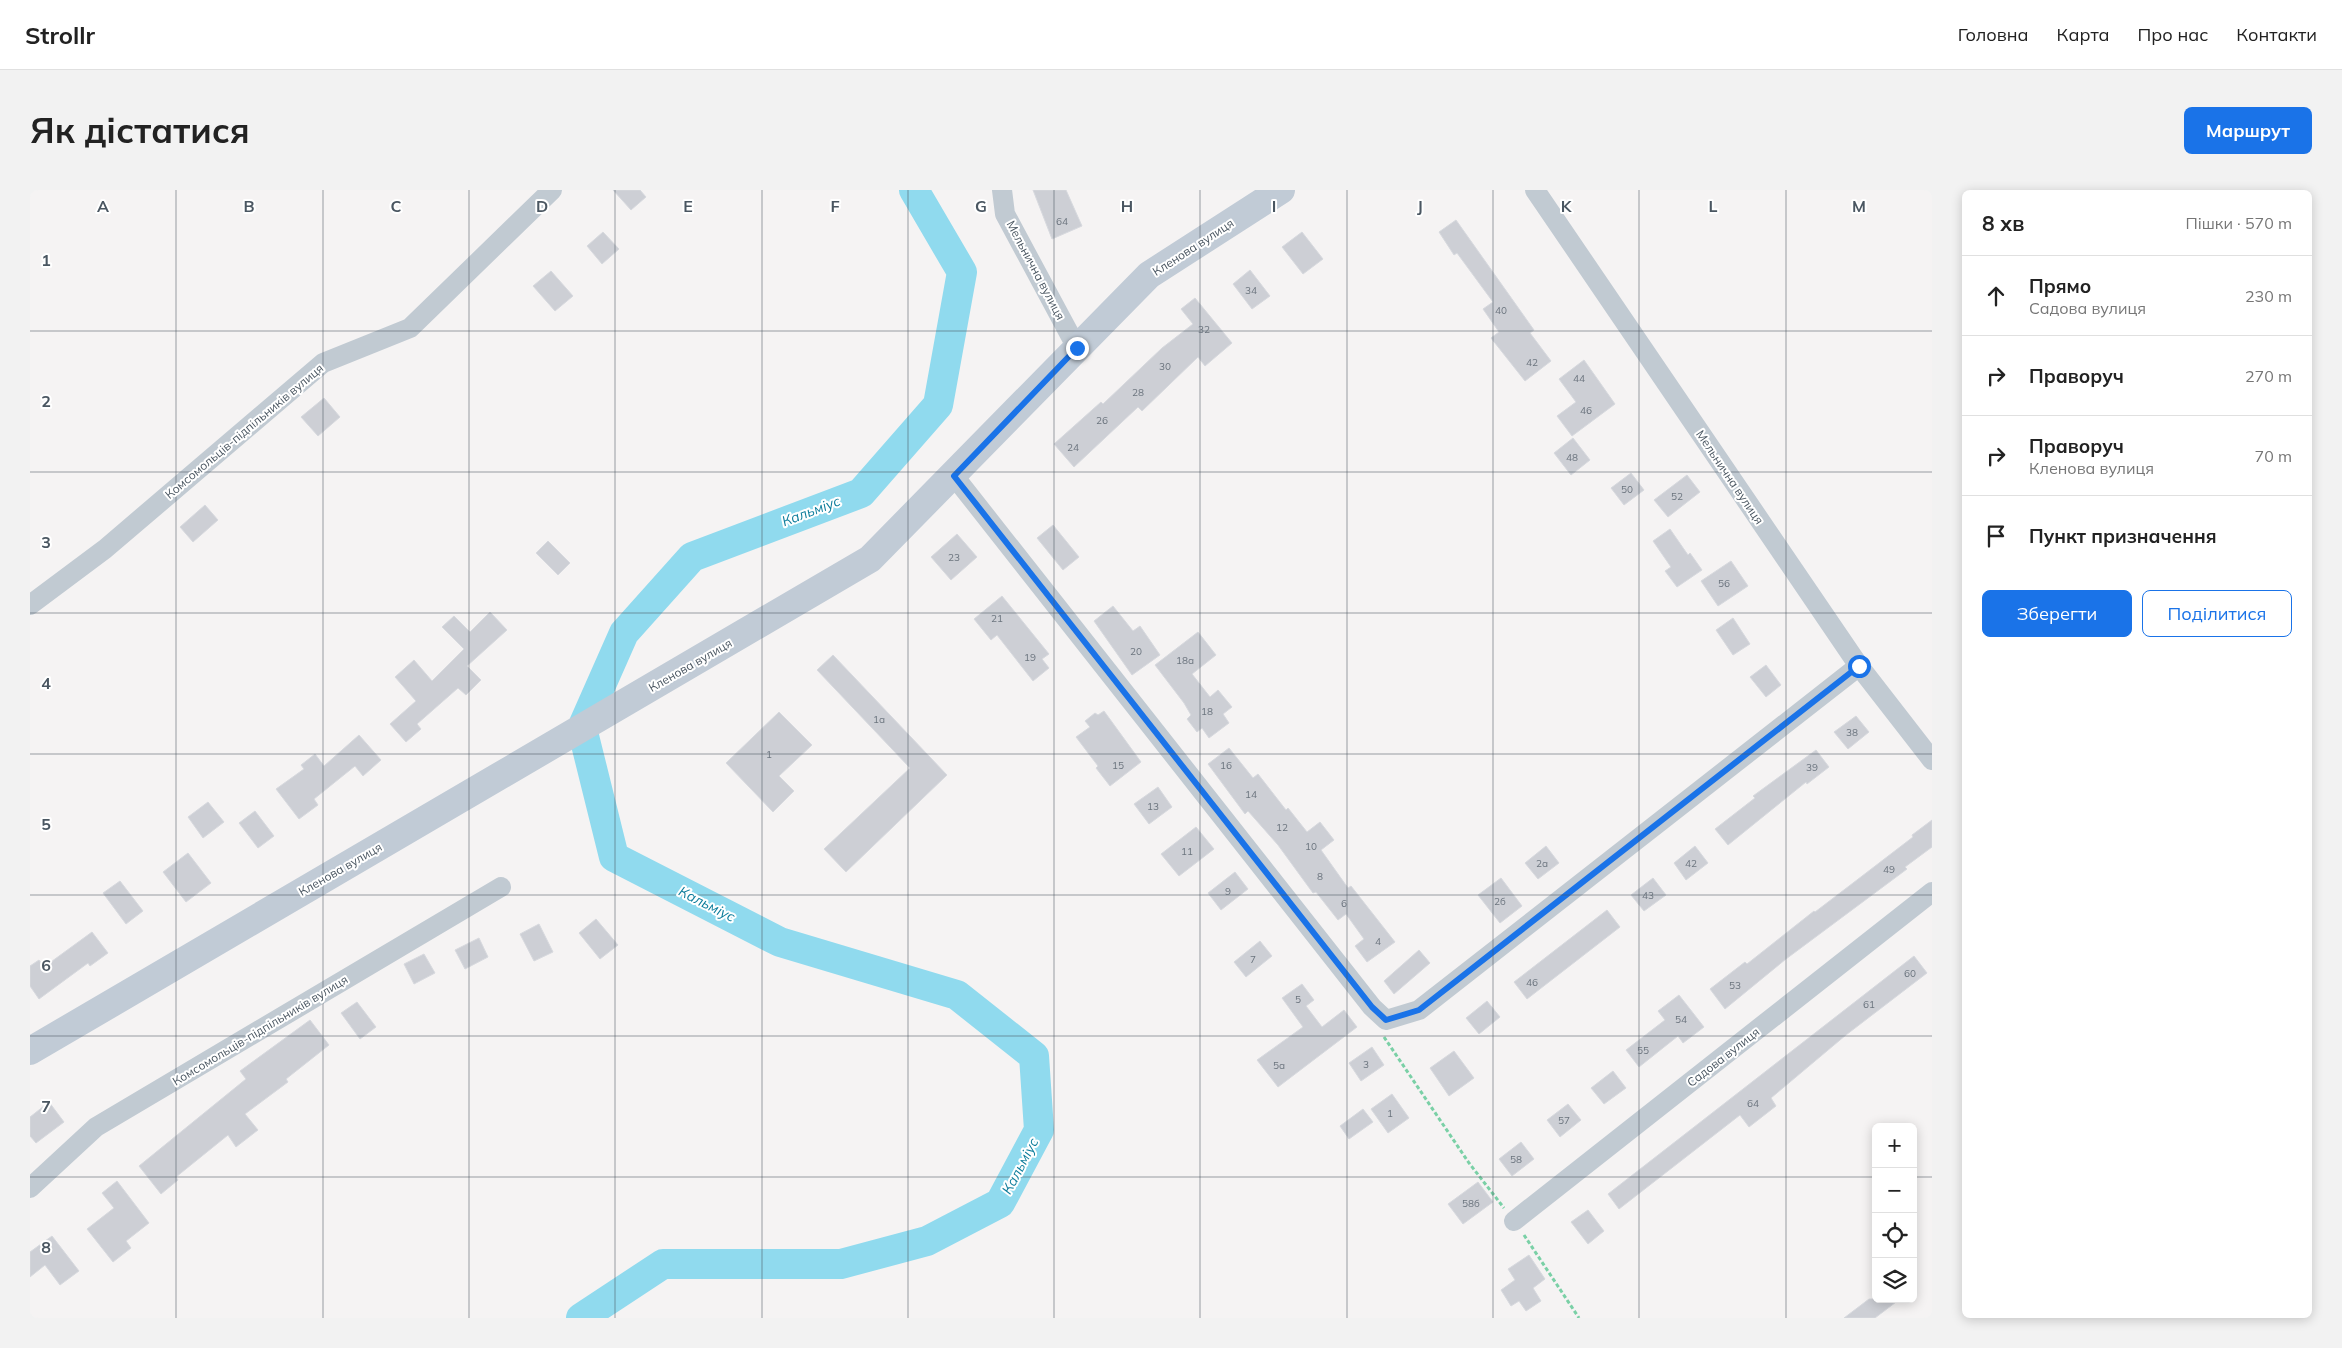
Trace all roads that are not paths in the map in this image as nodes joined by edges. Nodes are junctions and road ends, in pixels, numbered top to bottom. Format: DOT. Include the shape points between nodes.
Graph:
graph roads {
  1 [pos="552,190"];
  2 [pos="1002,190"];
  3 [pos="1281,190"];
  4 [pos="1535,190"];
  5 [pos="1077,348"];
  6 [pos="954,476"];
  7 [pos="30,606"];
  8 [pos="1859,666"];
  9 [pos="1932,760"];
  10 [pos="501,887"];
  11 [pos="1932,892"];
  12 [pos="30,1051"];
  13 [pos="30,1188"];
  14 [pos="1514,1221"];
  1 -- 7 [label="street, Комсомольців-підпільників вулиця" via="410,328 323,363 105,549"];
  2 -- 5 [label="street, Мельнична вулиця" via="1005,214"];
  3 -- 5 [label="main road, Кленова вулиця" via="1149,275"];
  4 -- 8 [label="street, Мельнична вулиця"];
  5 -- 6 [label="main road, Кленова вулиця"];
  6 -- 8 [label="street" via="1372,1007 1386,1020 1419,1010"];
  6 -- 12 [label="main road, Кленова вулиця" via="870,559"];
  8 -- 9 [label="street, Мельнична вулиця"];
  10 -- 13 [label="street, Комсомольців-підпільників вулиця" via="96,1127"];
  11 -- 14 [label="street, Садова вулиця"];
}
